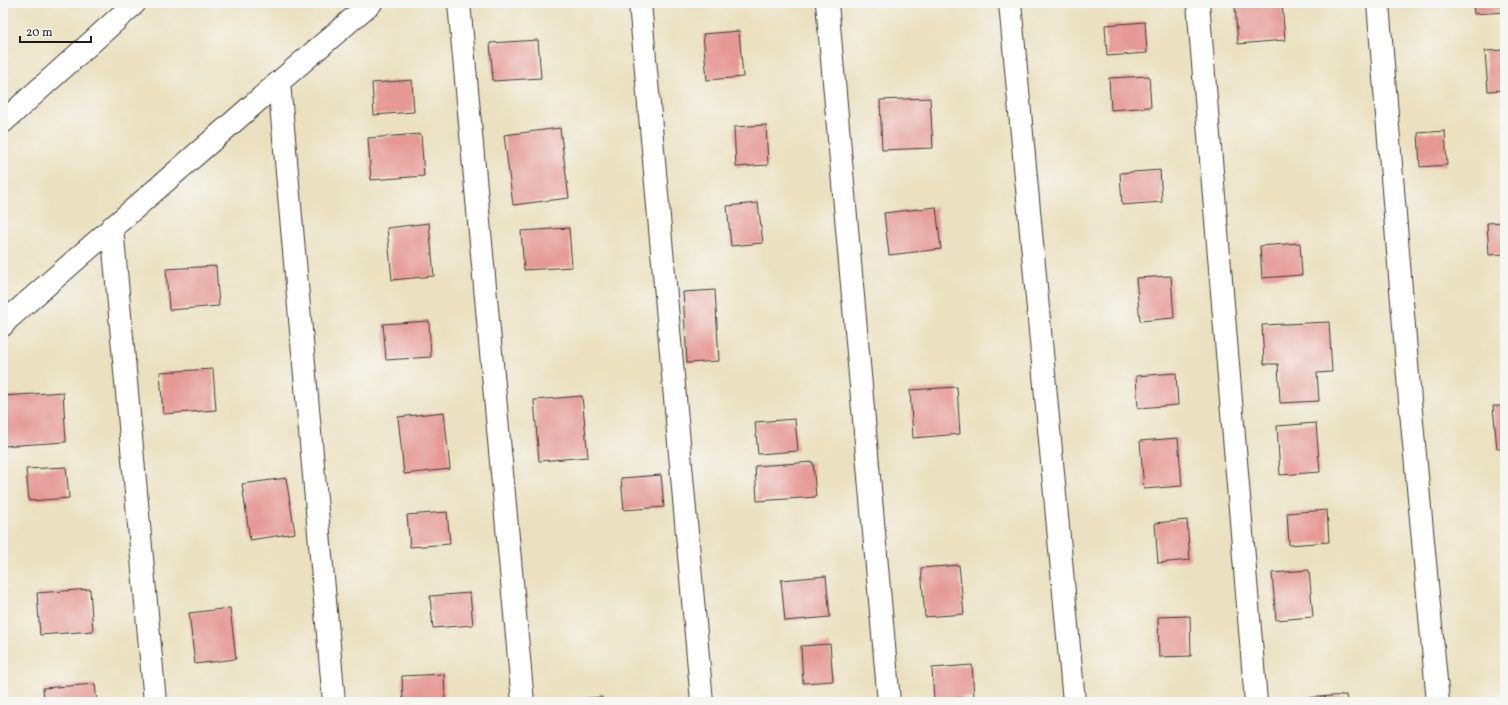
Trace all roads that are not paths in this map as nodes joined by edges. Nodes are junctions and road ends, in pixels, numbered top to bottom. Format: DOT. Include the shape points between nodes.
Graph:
graph roads {
  1 [pos="135,3"];
  2 [pos="372,3"];
  3 [pos="459,3"];
  4 [pos="640,3"];
  5 [pos="827,3"];
  6 [pos="1010,3"];
  7 [pos="1198,3"];
  8 [pos="1378,3"];
  9 [pos="279,82"];
  10 [pos="3,122"];
  11 [pos="112,227"];
  12 [pos="3,325"];
  13 [pos="155,702"];
  14 [pos="334,702"];
  15 [pos="522,702"];
  16 [pos="702,702"];
  17 [pos="889,702"];
  18 [pos="1074,702"];
  19 [pos="1256,702"];
  20 [pos="1438,702"];
  1 -- 10 [label="street"];
  2 -- 9 [label="street"];
  3 -- 15 [label="street"];
  4 -- 16 [label="street"];
  5 -- 17 [label="street"];
  6 -- 18 [label="street"];
  7 -- 19 [label="street"];
  8 -- 20 [label="street" via="1410,401"];
  9 -- 11 [label="street"];
  9 -- 14 [label="street"];
  11 -- 12 [label="street"];
  11 -- 13 [label="street"];
}
